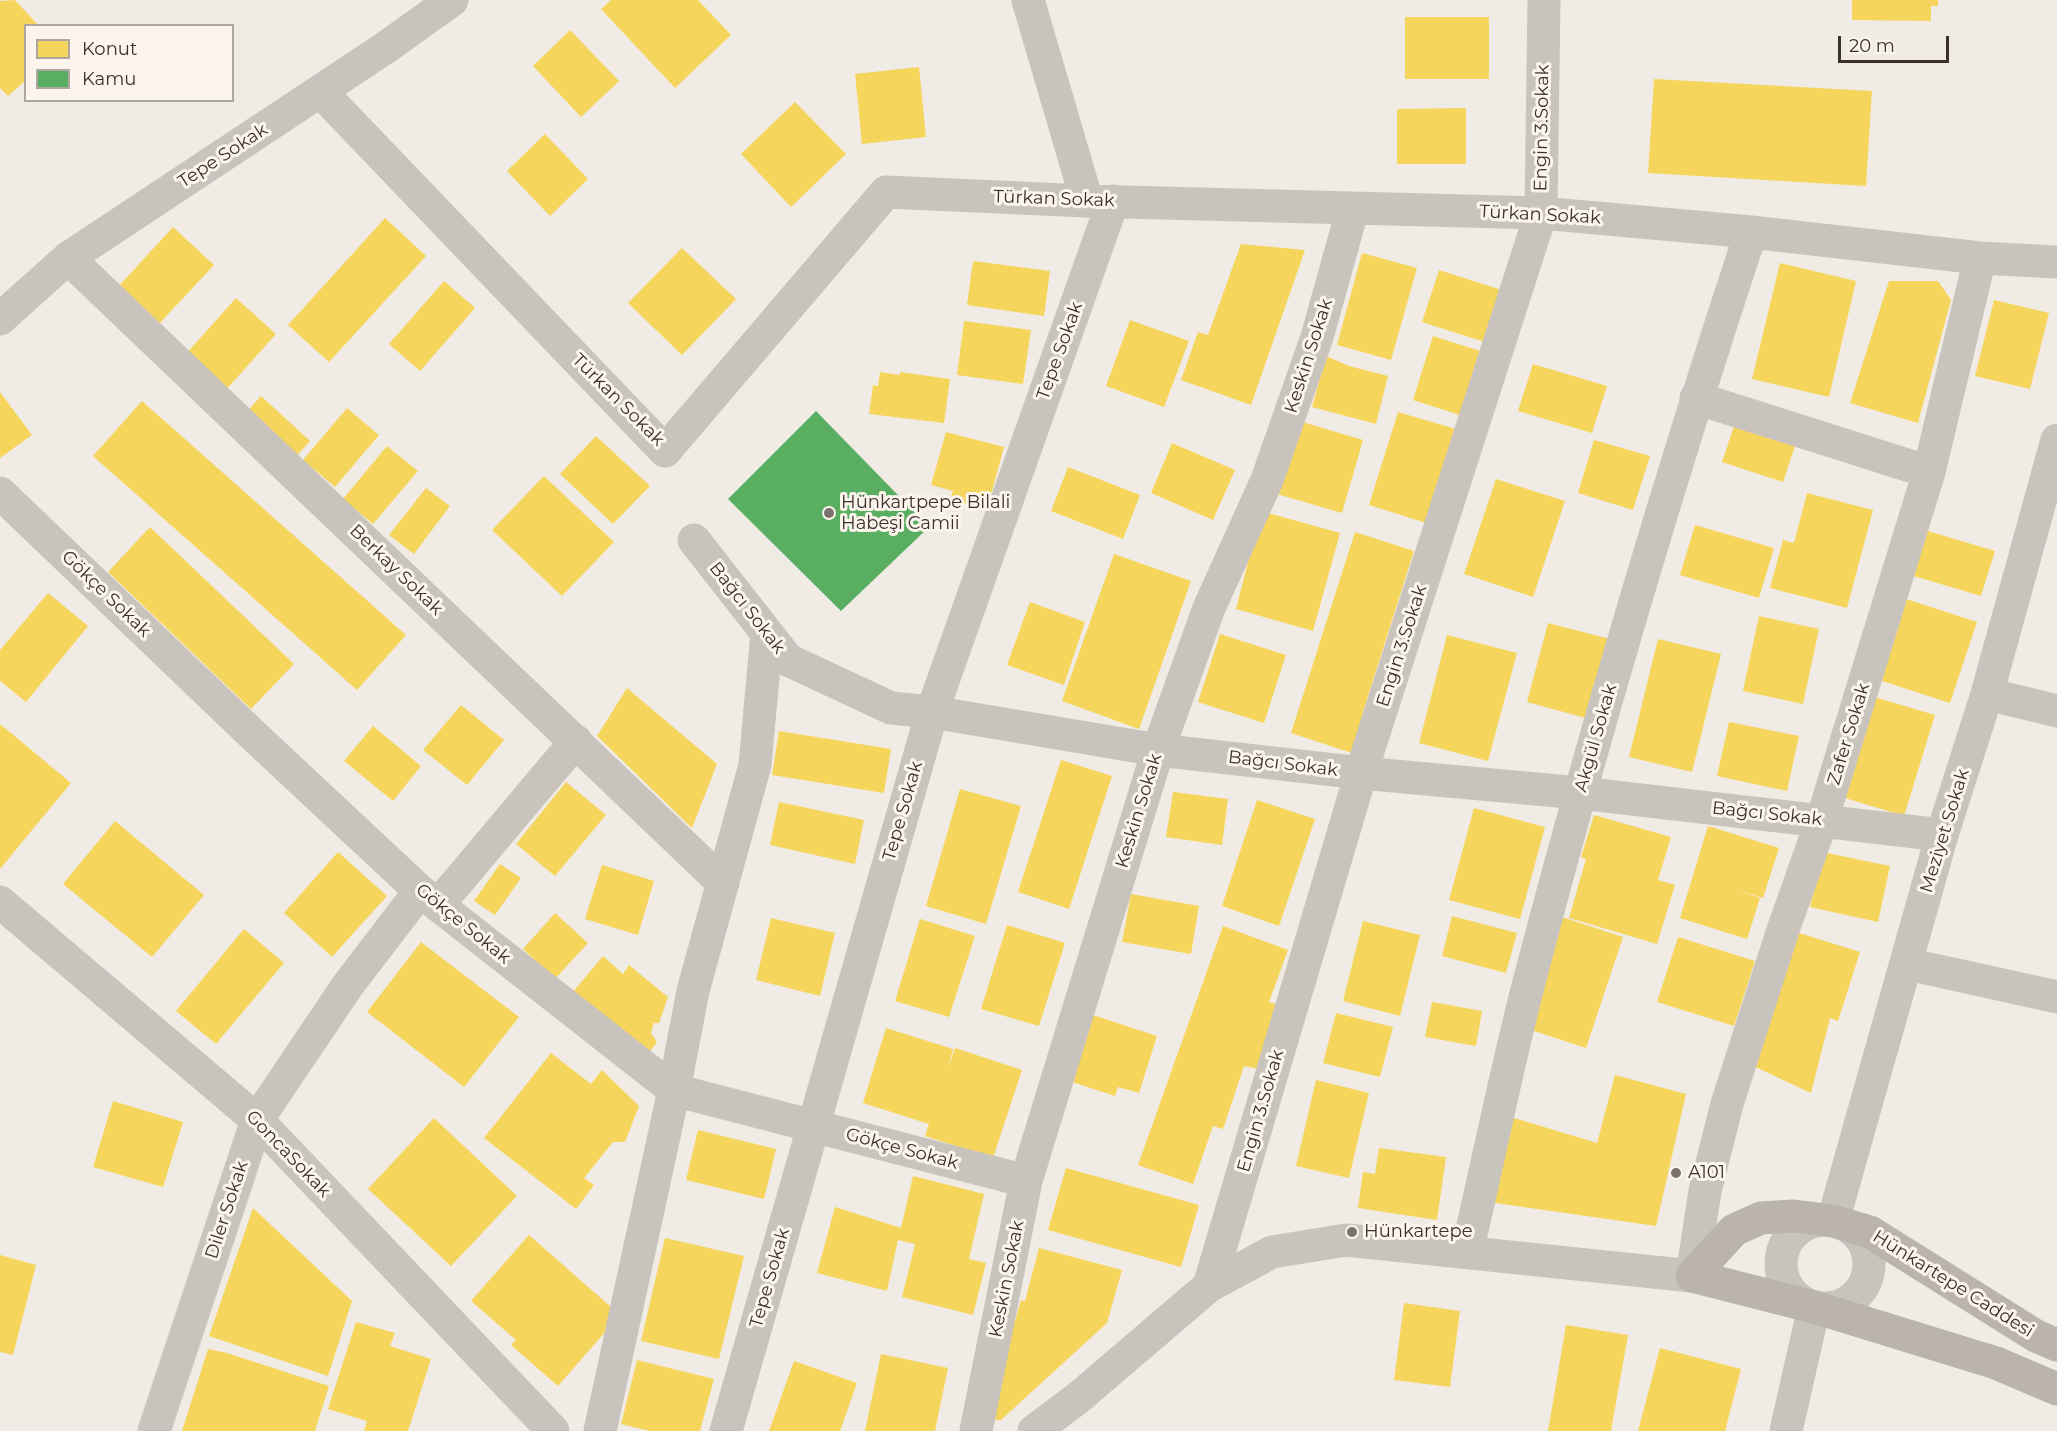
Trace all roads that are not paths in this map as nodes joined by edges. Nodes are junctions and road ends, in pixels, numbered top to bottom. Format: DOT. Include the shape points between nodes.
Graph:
graph roads {
  1 [pos="452,0"];
  2 [pos="1028,0"];
  3 [pos="1544,0"];
  4 [pos="321,92"];
  5 [pos="1100,201"];
  6 [pos="1353,207"];
  7 [pos="1541,213"];
  8 [pos="1751,232"];
  9 [pos="68,258"];
  10 [pos="1980,258"];
  11 [pos="2057,262"];
  12 [pos="0,319"];
  13 [pos="1696,398"];
  14 [pos="2057,440"];
  15 [pos="1929,472"];
  16 [pos="0,493"];
  17 [pos="694,540"];
  18 [pos="767,633"];
  19 [pos="1987,694"];
  20 [pos="2057,711"];
  21 [pos="932,712"];
  22 [pos="576,741"];
  23 [pos="1158,750"];
  24 [pos="1361,773"];
  25 [pos="1580,793"];
  26 [pos="1822,820"];
  27 [pos="1942,835"];
  28 [pos="723,882"];
  29 [pos="429,898"];
  30 [pos="0,902"];
  31 [pos="1907,964"];
  32 [pos="2057,996"];
  33 [pos="674,1090"];
  34 [pos="257,1120"];
  35 [pos="813,1125"];
  36 [pos="1026,1181"];
  37 [pos="1833,1221"];
  38 [pos="1467,1252"];
  39 [pos="1692,1276"];
  40 [pos="1209,1286"];
  41 [pos="1814,1307"];
  42 [pos="2057,1345"];
  43 [pos="2057,1389"];
  44 [pos="154,1431"];
  45 [pos="553,1431"];
  46 [pos="600,1431"];
  47 [pos="726,1431"];
  48 [pos="976,1431"];
  49 [pos="1034,1431"];
  50 [pos="1786,1431"];
  1 -- 4 [label="street, Tepe Sokak"];
  2 -- 5 [label="street"];
  3 -- 7 [label="street, Engin 3.Sokak"];
  4 -- 5 [label="street, Türkan Sokak" via="665,451 886,192"];
  4 -- 9 [label="street, Tepe Sokak"];
  5 -- 6 [label="street, Türkan Sokak"];
  5 -- 21 [label="street, Tepe Sokak"];
  6 -- 7 [label="street, Türkan Sokak"];
  6 -- 23 [label="street, Keskin Sokak" via="1317,337 1267,480 1209,608"];
  7 -- 8 [label="street, Türkan Sokak"];
  7 -- 24 [label="street, Engin 3.Sokak"];
  8 -- 10 [label="street, Türkan Sokak"];
  8 -- 13 [label="street, Akgül Sokak"];
  9 -- 12 [label="street, Tepe Sokak"];
  9 -- 22 [label="street, Berkay Sokak"];
  10 -- 11 [label="street, Türkan Sokak"];
  10 -- 15 [label="street, Zafer Sokak"];
  13 -- 15 [label="street"];
  13 -- 25 [label="street, Akgül Sokak"];
  14 -- 19 [label="street, Meziyet Sokak"];
  15 -- 26 [label="street, Zafer Sokak"];
  16 -- 29 [label="street, Gökçe Sokak"];
  17 -- 18 [label="street, Bağcı Sokak"];
  18 -- 21 [label="street, Bağcı Sokak" via="788,660 891,708"];
  18 -- 28 [label="street" via="755,765"];
  19 -- 20 [label="street"];
  19 -- 27 [label="street, Meziyet Sokak"];
  21 -- 23 [label="street, Bağcı Sokak"];
  21 -- 35 [label="street, Tepe Sokak"];
  22 -- 28 [label="street, Berkay Sokak"];
  22 -- 29 [label="street, Diler Sokak"];
  23 -- 24 [label="street, Bağcı Sokak"];
  23 -- 36 [label="street, Keskin Sokak"];
  24 -- 25 [label="street, Bağcı Sokak"];
  24 -- 40 [label="street, Engin 3.Sokak"];
  25 -- 26 [label="street, Bağcı Sokak"];
  25 -- 38 [label="street, Akgül Sokak" via="1528,986"];
  26 -- 27 [label="street, Bağcı Sokak"];
  26 -- 39 [label="street, Zafer Sokak" via="1727,1104 1706,1191"];
  27 -- 31 [label="street, Meziyet Sokak"];
  28 -- 33 [label="street" via="693,991"];
  29 -- 33 [label="street, Gökçe Sokak"];
  29 -- 34 [label="street, Diler Sokak" via="348,985"];
  30 -- 34 [label="street, GoncaSokak"];
  31 -- 32 [label="street"];
  31 -- 37 [label="street, Meziyet Sokak"];
  33 -- 35 [label="street, Gökçe Sokak"];
  33 -- 46 [label="street"];
  34 -- 44 [label="street, Diler Sokak"];
  34 -- 45 [label="street, GoncaSokak"];
  35 -- 36 [label="street, Gökçe Sokak"];
  35 -- 47 [label="street, Tepe Sokak"];
  36 -- 48 [label="street, Keskin Sokak"];
  37 -- 39 [label="main road, Hünkartepe Caddesi" via="1794,1216 1761,1218 1734,1230"];
  37 -- 41 [label="street" via="1820,1220 1795,1232 1781,1256 1784,1281 1791,1293"];
  37 -- 41 [label="street" via="1857,1234 1869,1259 1868,1273 1854,1297 1842,1305"];
  37 -- 42 [label="main road, Hünkartepe Caddesi" via="1870,1232 2036,1336"];
  38 -- 39 [label="street"];
  38 -- 40 [label="street" via="1346,1240 1272,1252"];
  39 -- 41 [label="main road"];
  40 -- 49 [label="street"];
  41 -- 43 [label="main road" via="1996,1363"];
  41 -- 50 [label="street"];
}
